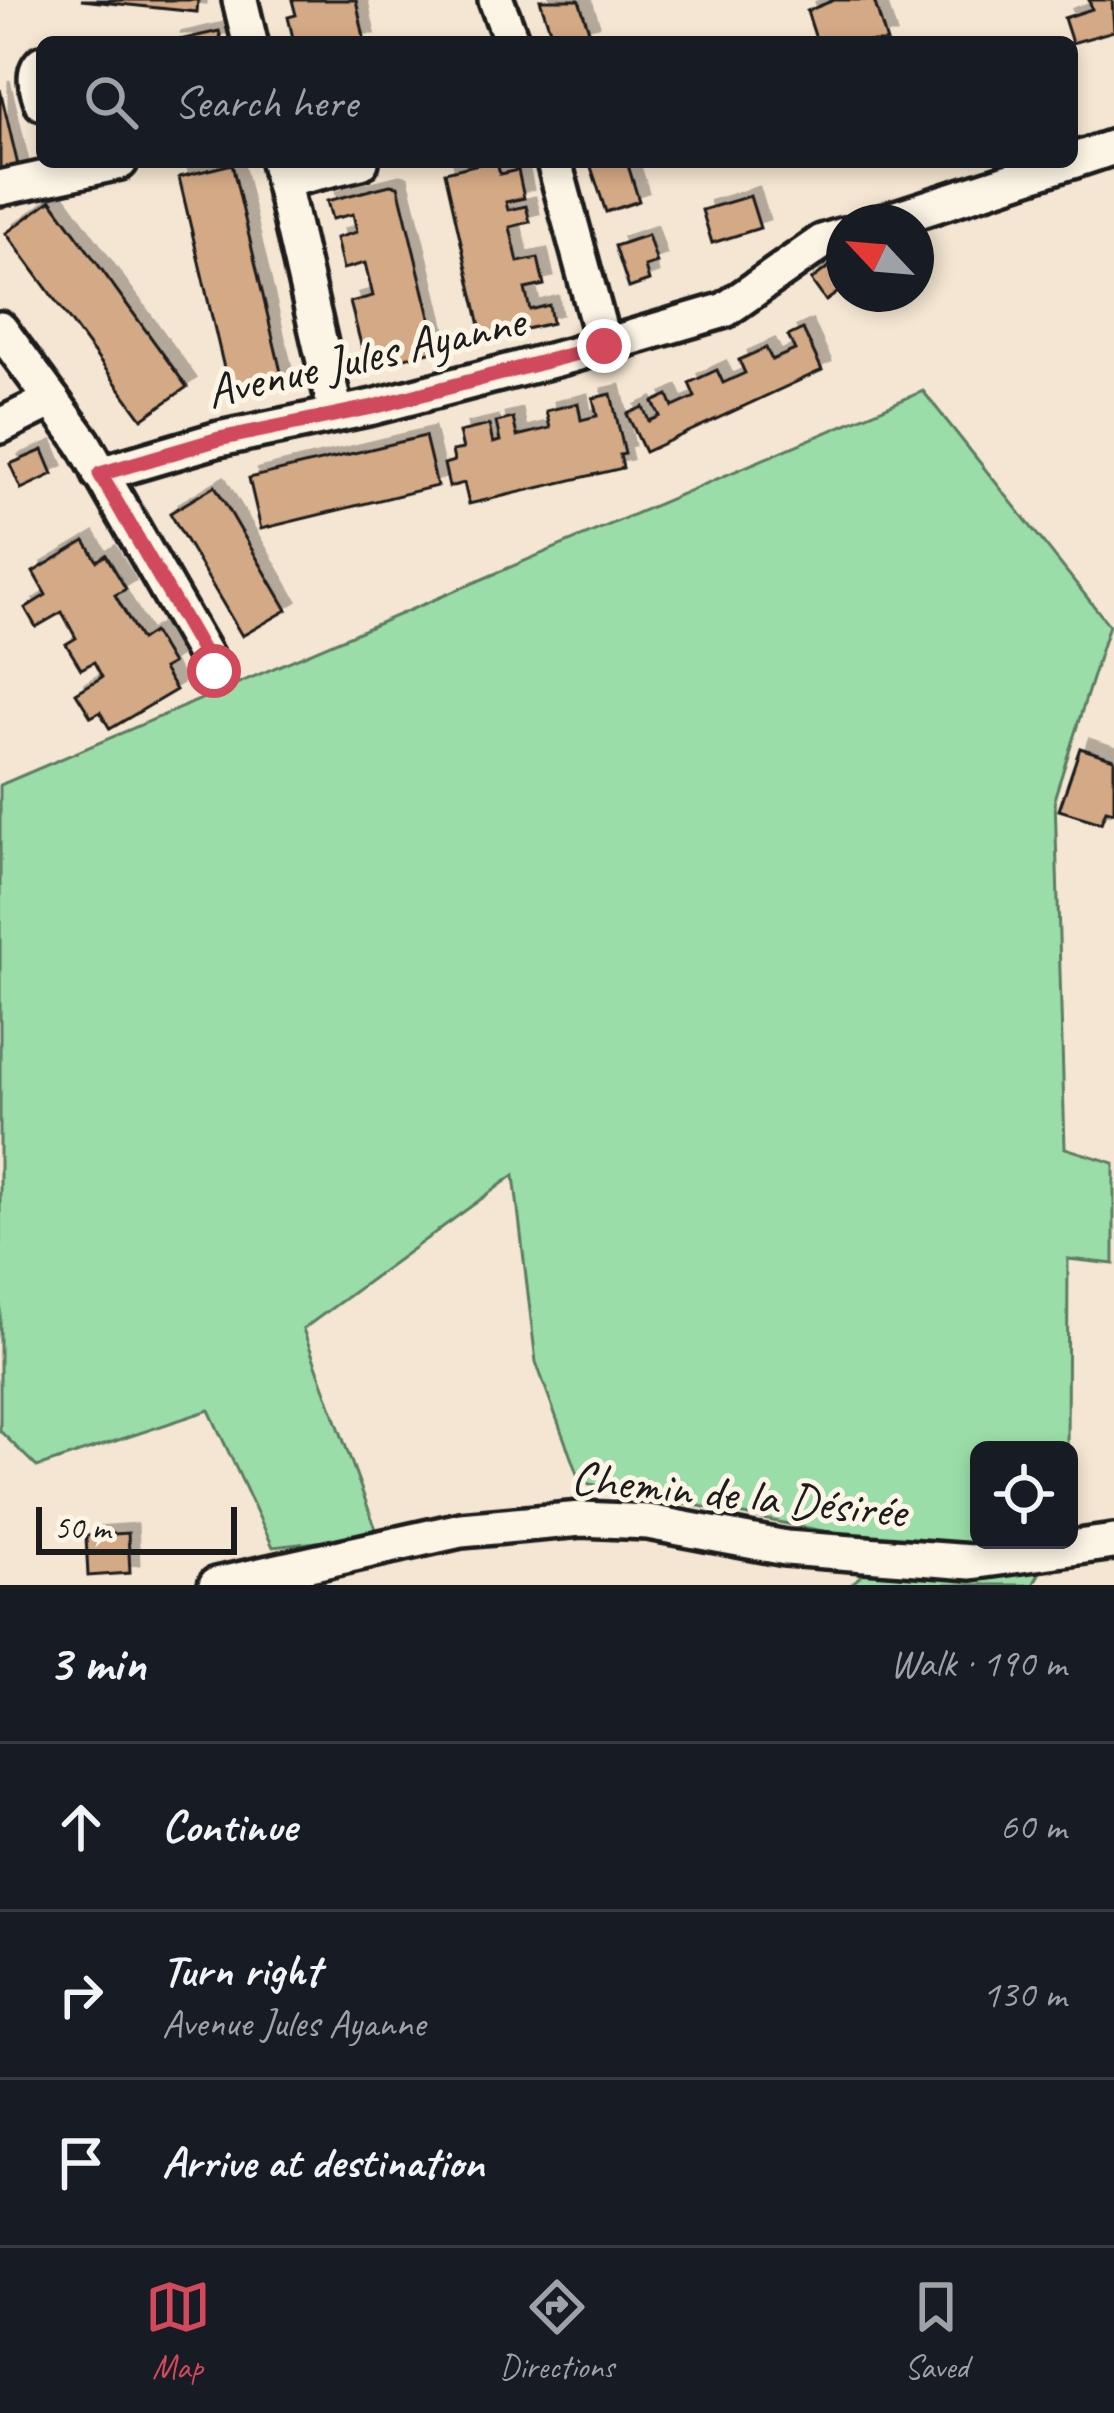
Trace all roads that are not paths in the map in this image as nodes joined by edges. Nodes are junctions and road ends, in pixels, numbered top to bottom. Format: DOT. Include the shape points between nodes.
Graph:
graph roads {
  1 [pos="241,0"];
  2 [pos="496,0"];
  3 [pos="249,36"];
  4 [pos="510,36"];
  5 [pos="1114,147"];
  6 [pos="1078,158"];
  7 [pos="56,168"];
  8 [pos="556,168"];
  9 [pos="1049,168"];
  10 [pos="280,171"];
  11 [pos="0,188"];
  12 [pos="934,206"];
  13 [pos="826,241"];
  14 [pos="0,329"];
  15 [pos="604,346"];
  16 [pos="52,400"];
  17 [pos="336,413"];
  18 [pos="0,426"];
  19 [pos="100,474"];
  20 [pos="214,671"];
  21 [pos="1114,1542"];
  22 [pos="216,1585"];
  1 -- 3 [label="street"];
  2 -- 4 [label="street"];
  5 -- 6 [label="street"];
  7 -- 11 [label="street"];
  8 -- 15 [label="street"];
  9 -- 12 [label="street"];
  10 -- 17 [label="street"];
  13 -- 15 [label="street, Avenue Jules Ayanne" via="725,310"];
  14 -- 16 [label="street"];
  15 -- 17 [label="street, Avenue Jules Ayanne"];
  16 -- 18 [label="street"];
  16 -- 19 [label="street"];
  17 -- 19 [label="street, Avenue Jules Ayanne"];
  19 -- 20 [label="street"];
  21 -- 22 [label="street, Chemin de la Désirée" via="971,1562 786,1549 648,1522 581,1519 461,1530"];
}
